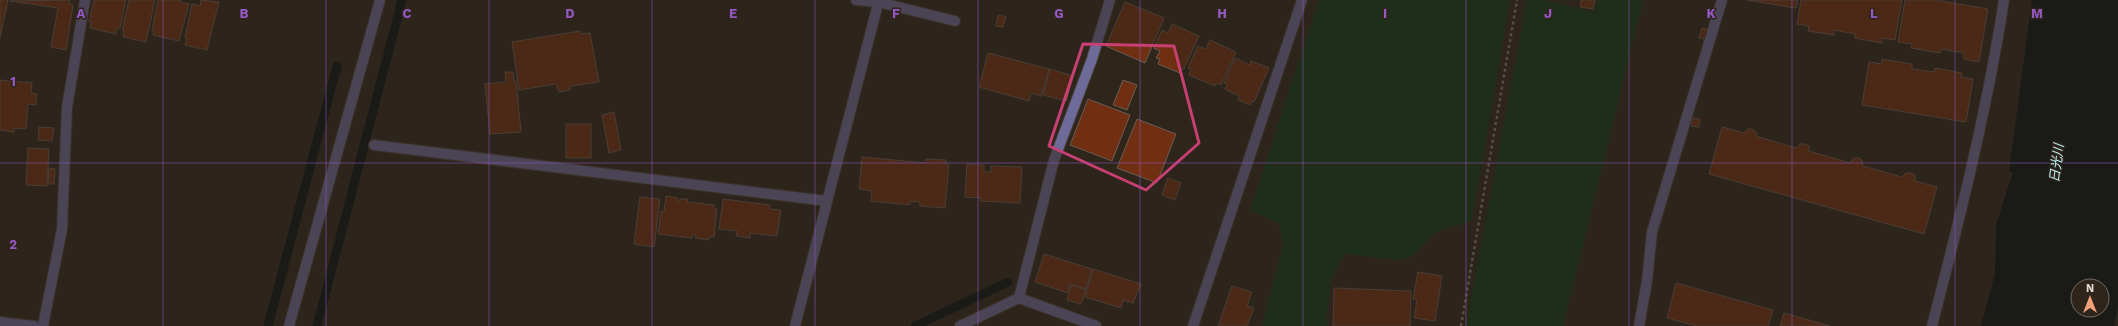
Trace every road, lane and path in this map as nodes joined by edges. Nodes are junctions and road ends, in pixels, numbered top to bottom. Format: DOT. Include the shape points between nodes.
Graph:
graph roads {
  1 [pos="85,0"];
  2 [pos="380,0"];
  3 [pos="856,0"];
  4 [pos="1110,0"];
  5 [pos="1302,0"];
  6 [pos="1517,0"];
  7 [pos="1722,0"];
  8 [pos="2004,0"];
  9 [pos="878,1"];
  10 [pos="955,21"];
  11 [pos="374,145"];
  12 [pos="827,201"];
  13 [pos="1019,298"];
  14 [pos="0,322"];
  15 [pos="34,326"];
  16 [pos="43,326"];
  17 [pos="289,326"];
  18 [pos="795,326"];
  19 [pos="960,326"];
  20 [pos="1096,326"];
  21 [pos="1193,326"];
  22 [pos="1461,326"];
  23 [pos="1640,326"];
  24 [pos="1932,326"];
  1 -- 16 [label="street" via="67,107 62,229"];
  2 -- 17 [label="street"];
  3 -- 9 [label="street"];
  4 -- 13 [label="street" via="1092,59 1054,160"];
  5 -- 21 [label="street"];
  6 -- 22 [label="path"];
  7 -- 23 [label="street" via="1652,232"];
  8 -- 24 [label="street" via="1990,84 1966,195"];
  9 -- 10 [label="street"];
  9 -- 12 [label="street"];
  11 -- 12 [label="street"];
  12 -- 18 [label="street"];
  13 -- 19 [label="street"];
  13 -- 20 [label="street"];
  14 -- 15 [label="street"];
}
